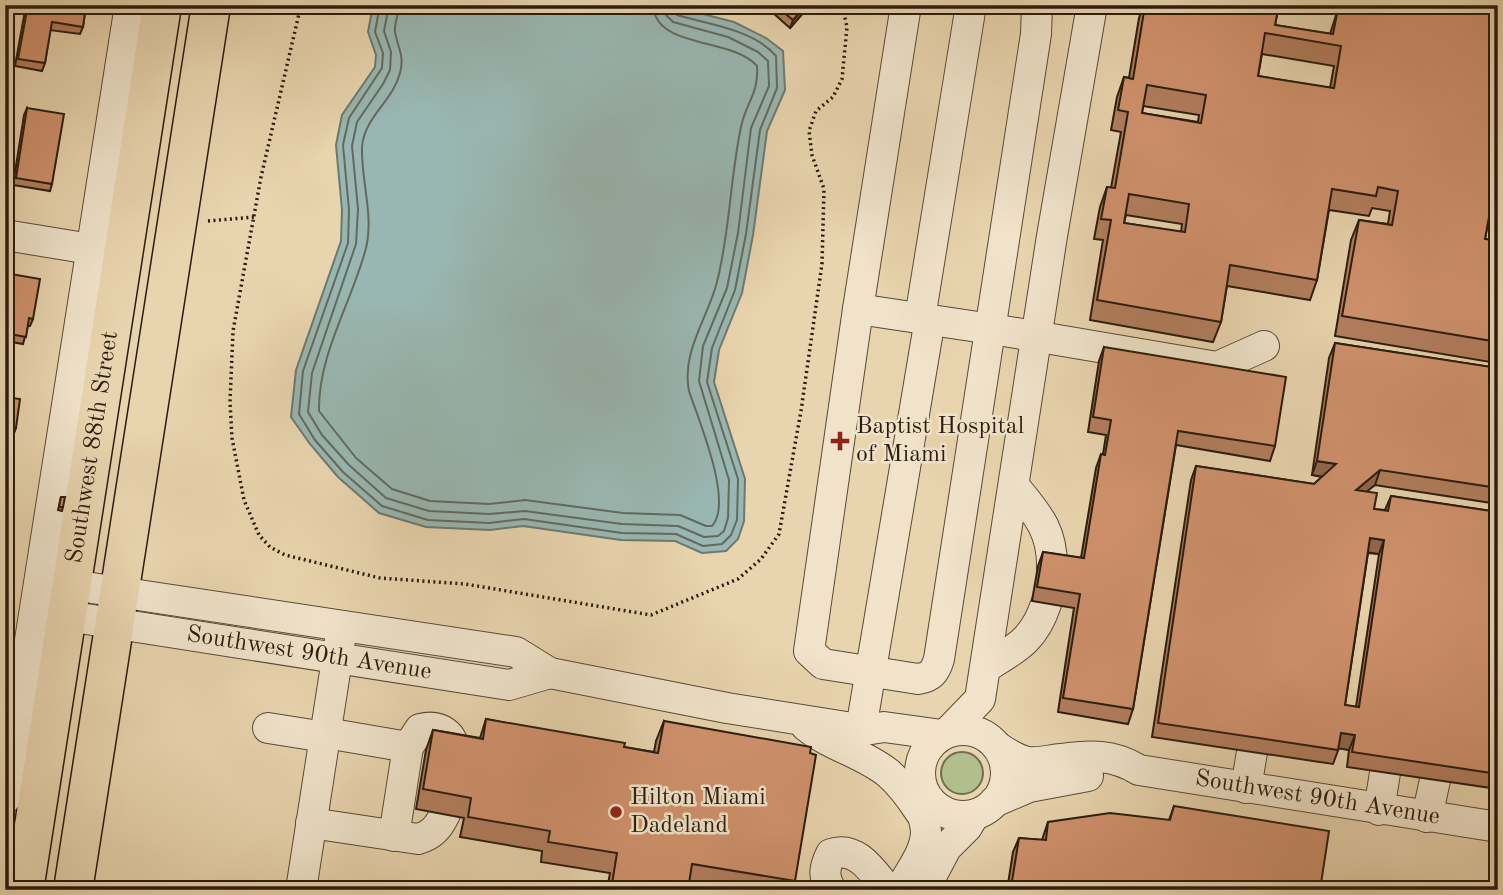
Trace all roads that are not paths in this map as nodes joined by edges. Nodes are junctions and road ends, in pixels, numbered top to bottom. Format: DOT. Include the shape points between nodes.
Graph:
graph roads {
  1 [pos="130,5"];
  2 [pos="162,5"];
  3 [pos="211,5"];
  4 [pos="906,5"];
  5 [pos="971,5"];
  6 [pos="1037,5"];
  7 [pos="1092,5"];
  8 [pos="188,222"];
  9 [pos="5,235"];
  10 [pos="107,251"];
  11 [pos="858,309"];
  12 [pos="925,319"];
  13 [pos="989,328"];
  14 [pos="1037,337"];
  15 [pos="1264,346"];
  16 [pos="1014,486"];
  17 [pos="1052,569"];
  18 [pos="69,600"];
  19 [pos="1046,604"];
  20 [pos="117,608"];
  21 [pos="342,626"];
  22 [pos="338,658"];
  23 [pos="986,667"];
  24 [pos="872,672"];
  25 [pos="550,673"];
  26 [pos="979,699"];
  27 [pos="797,719"];
  28 [pos="268,728"];
  29 [pos="863,729"];
  30 [pos="946,733"];
  31 [pos="326,735"];
  32 [pos="993,743"];
  33 [pos="408,747"];
  34 [pos="1242,751"];
  35 [pos="454,755"];
  36 [pos="1139,770"];
  37 [pos="1385,772"];
  38 [pos="1435,780"];
  39 [pos="1236,786"];
  40 [pos="921,794"];
  41 [pos="5,799"];
  42 [pos="984,808"];
  43 [pos="1379,810"];
  44 [pos="445,814"];
  45 [pos="1427,817"];
  46 [pos="312,823"];
  47 [pos="1498,827"];
  48 [pos="394,836"];
  49 [pos="24,890"];
  50 [pos="73,890"];
  51 [pos="302,890"];
  52 [pos="831,890"];
  53 [pos="888,890"];
  54 [pos="900,890"];
  55 [pos="924,890"];
  1 -- 10 [label="street, Southwest 88th Street"];
  2 -- 10 [label="main road, Southwest 88th Street"];
  3 -- 8 [label="main road, Southwest 88th Street"];
  4 -- 11 [label="street"];
  5 -- 12 [label="street"];
  6 -- 13 [label="street"];
  7 -- 14 [label="street"];
  8 -- 10 [label="main road" via="146,247"];
  8 -- 20 [label="main road, Southwest 88th Street"];
  9 -- 10 [label="street"];
  10 -- 18 [label="main road, Southwest 88th Street"];
  10 -- 41 [label="street, Southwest 88th Street"];
  11 -- 12 [label="street"];
  11 -- 24 [label="street" via="809,651 823,664"];
  12 -- 13 [label="street"];
  12 -- 24 [label="street"];
  13 -- 14 [label="street"];
  13 -- 24 [label="street" via="937,666 918,679"];
  14 -- 15 [label="street" via="1217,367"];
  14 -- 16 [label="street"];
  16 -- 17 [label="street" via="1044,523"];
  16 -- 23 [label="street"];
  18 -- 20 [label="street, Southwest 90th Avenue"];
  18 -- 49 [label="main road, Southwest 88th Street"];
  19 -- 23 [label="street" via="1038,626 1022,645"];
  20 -- 21 [label="street, Southwest 90th Avenue"];
  20 -- 22 [label="street, Southwest 90th Avenue"];
  20 -- 50 [label="main road, Southwest 88th Street"];
  21 -- 22 [label="street"];
  21 -- 25 [label="street, Southwest 90th Avenue" via="516,652"];
  22 -- 25 [label="street, Southwest 90th Avenue" via="509,685"];
  22 -- 31 [label="street"];
  23 -- 26 [label="street"];
  24 -- 29 [label="street"];
  25 -- 27 [label="street, Southwest 90th Avenue"];
  26 -- 30 [label="street"];
  26 -- 32 [label="street"];
  27 -- 29 [label="street, Southwest 90th Avenue"];
  27 -- 40 [label="street, Southwest 90th Avenue"];
  28 -- 31 [label="street"];
  29 -- 30 [label="street, Southwest 90th Avenue"];
  29 -- 40 [label="street"];
  30 -- 32 [label="street" via="963,729"];
  30 -- 40 [label="street" via="926,750"];
  31 -- 33 [label="street"];
  31 -- 46 [label="street"];
  32 -- 36 [label="street, Southwest 90th Avenue" via="1029,762 1106,757"];
  32 -- 42 [label="street" via="1004,761 1006,776 1002,790"];
  33 -- 35 [label="street" via="420,729 435,727 451,737"];
  33 -- 48 [label="street"];
  34 -- 39 [label="street"];
  36 -- 39 [label="street, Southwest 90th Avenue"];
  36 -- 42 [label="street, Southwest 90th Avenue" via="1119,778 1101,775 1052,781"];
  37 -- 43 [label="street"];
  38 -- 45 [label="street"];
  39 -- 43 [label="street, Southwest 90th Avenue"];
  40 -- 42 [label="street" via="953,815"];
  40 -- 54 [label="street" via="924,843"];
  42 -- 55 [label="street" via="946,848"];
  43 -- 45 [label="street, Southwest 90th Avenue"];
  44 -- 48 [label="street" via="428,836"];
  45 -- 47 [label="street, Southwest 90th Avenue"];
  46 -- 48 [label="street"];
  46 -- 51 [label="street"];
  52 -- 53 [label="street" via="824,868 831,854 840,851 863,861"];
}
